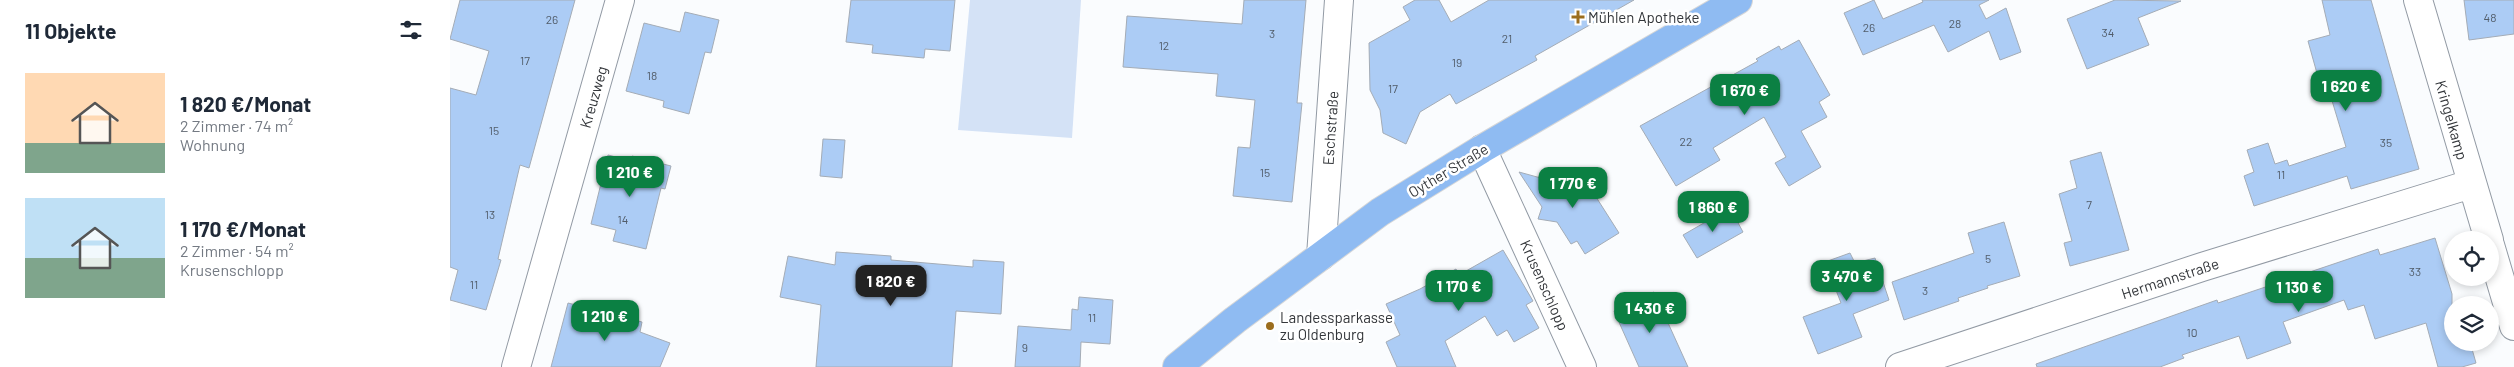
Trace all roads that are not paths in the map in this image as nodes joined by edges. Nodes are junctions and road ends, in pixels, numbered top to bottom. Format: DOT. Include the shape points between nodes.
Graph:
graph roads {
  1 [pos="620,0"];
  2 [pos="1339,0"];
  3 [pos="1738,0"];
  4 [pos="2418,0"];
  5 [pos="1482,149"];
  6 [pos="2471,184"];
  7 [pos="2486,231"];
  8 [pos="1321,256"];
  9 [pos="2499,275"];
  10 [pos="2514,326"];
  11 [pos="516,367"];
  12 [pos="1177,367"];
  13 [pos="1582,367"];
  14 [pos="1900,367"];
  1 -- 11 [label="street, Kreuzweg"];
  2 -- 8 [label="street, Eschstraße"];
  3 -- 5 [label="main road, Oyther Straße"];
  4 -- 6 [label="street, Kringelkamp"];
  5 -- 8 [label="main road, Oyther Straße" via="1380,212"];
  5 -- 13 [label="street, Krusenschlopp"];
  6 -- 7 [label="street, Kringelkamp"];
  6 -- 14 [label="street, Hermannstraße" via="2202,267"];
  8 -- 12 [label="main road, Oyther Straße"];
  9 -- 10 [label="street"];
}
